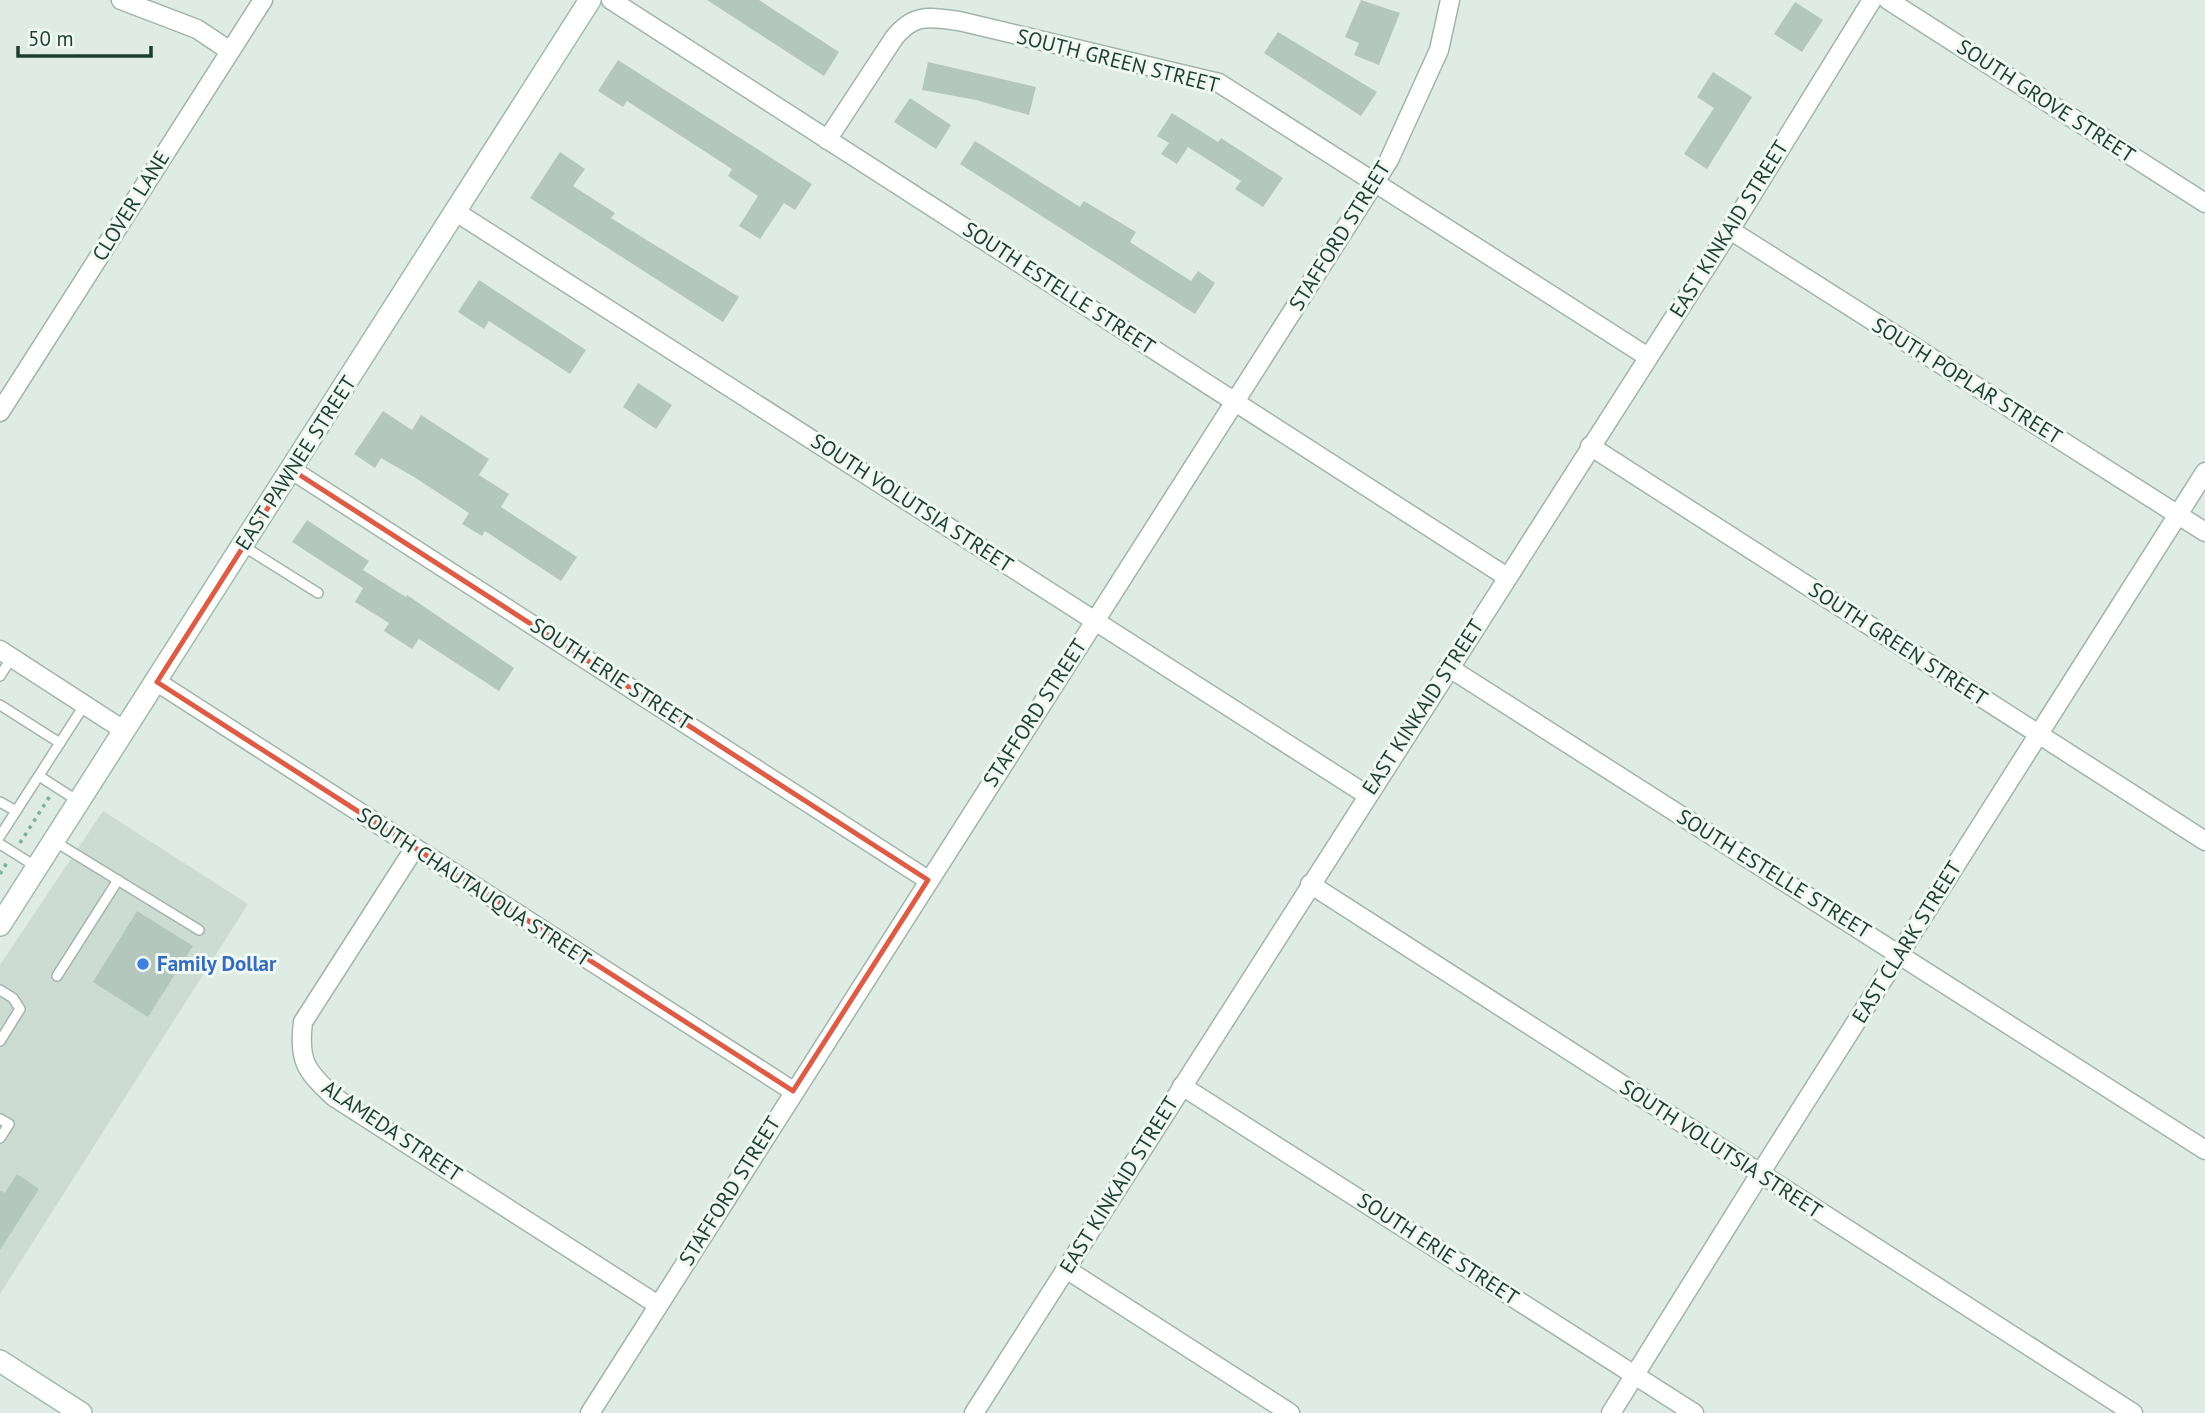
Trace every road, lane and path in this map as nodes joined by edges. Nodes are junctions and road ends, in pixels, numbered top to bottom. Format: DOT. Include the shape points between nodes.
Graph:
graph roads {
  1 [pos="121,0"];
  2 [pos="263,0"];
  3 [pos="590,0"];
  4 [pos="611,0"];
  5 [pos="1450,0"];
  6 [pos="1872,0"];
  7 [pos="1888,0"];
  8 [pos="230,51"];
  9 [pos="827,140"];
  10 [pos="1376,181"];
  11 [pos="2205,203"];
  12 [pos="456,212"];
  13 [pos="1730,230"];
  14 [pos="1648,357"];
  15 [pos="1234,401"];
  16 [pos="0,412"];
  17 [pos="1590,446"];
  18 [pos="292,470"];
  19 [pos="2205,472"];
  20 [pos="2178,515"];
  21 [pos="2205,532"];
  22 [pos="243,546"];
  23 [pos="1507,577"];
  24 [pos="318,593"];
  25 [pos="1095,620"];
  26 [pos="6,653"];
  27 [pos="1448,667"];
  28 [pos="0,676"];
  29 [pos="157,682"];
  30 [pos="85,704"];
  31 [pos="0,705"];
  32 [pos="125,731"];
  33 [pos="2039,734"];
  34 [pos="60,743"];
  35 [pos="38,776"];
  36 [pos="56,787"];
  37 [pos="1367,795"];
  38 [pos="0,802"];
  39 [pos="79,802"];
  40 [pos="16,811"];
  41 [pos="0,836"];
  42 [pos="54,841"];
  43 [pos="2205,841"];
  44 [pos="0,844"];
  45 [pos="414,849"];
  46 [pos="13,853"];
  47 [pos="37,867"];
  48 [pos="0,874"];
  49 [pos="118,880"];
  50 [pos="929,880"];
  51 [pos="1310,884"];
  52 [pos="0,925"];
  53 [pos="199,930"];
  54 [pos="1899,953"];
  55 [pos="57,976"];
  56 [pos="0,990"];
  57 [pos="0,1041"];
  58 [pos="1182,1086"];
  59 [pos="793,1091"];
  60 [pos="0,1119"];
  61 [pos="0,1138"];
  62 [pos="2205,1150"];
  63 [pos="1761,1174"];
  64 [pos="1066,1269"];
  65 [pos="658,1305"];
  66 [pos="0,1361"];
  67 [pos="1635,1375"];
  68 [pos="81,1413"];
  69 [pos="590,1413"];
  70 [pos="974,1413"];
  71 [pos="1290,1413"];
  72 [pos="1611,1413"];
  73 [pos="1694,1413"];
  74 [pos="2133,1413"];
  1 -- 8 [label="street" via="197,29"];
  2 -- 8 [label="street, CLOVER LANE"];
  3 -- 12 [label="main road, EAST PAWNEE STREET"];
  4 -- 9 [label="street, SOUTH ESTELLE STREET"];
  5 -- 10 [label="street, STAFFORD STREET" via="1439,50"];
  6 -- 13 [label="street, EAST KINKAID STREET"];
  7 -- 11 [label="street, SOUTH GROVE STREET"];
  8 -- 16 [label="street, CLOVER LANE"];
  9 -- 10 [label="street, SOUTH GREEN STREET" via="906,23 937,18 1219,83"];
  9 -- 15 [label="street, SOUTH ESTELLE STREET"];
  10 -- 14 [label="street, SOUTH GREEN STREET"];
  10 -- 15 [label="street, STAFFORD STREET"];
  12 -- 18 [label="main road, EAST PAWNEE STREET"];
  12 -- 25 [label="street, SOUTH VOLUTSIA STREET"];
  13 -- 14 [label="street, EAST KINKAID STREET"];
  13 -- 20 [label="street, SOUTH POPLAR STREET"];
  14 -- 17 [label="street, EAST KINKAID STREET"];
  15 -- 23 [label="street, SOUTH ESTELLE STREET"];
  15 -- 25 [label="street, STAFFORD STREET"];
  17 -- 23 [label="street, EAST KINKAID STREET"];
  17 -- 33 [label="street, SOUTH GREEN STREET"];
  18 -- 22 [label="main road, EAST PAWNEE STREET"];
  18 -- 50 [label="street, SOUTH ERIE STREET"];
  19 -- 20 [label="street, EAST CLARK STREET"];
  20 -- 21 [label="street, SOUTH POPLAR STREET"];
  20 -- 33 [label="street, EAST CLARK STREET"];
  22 -- 24 [label="lane"];
  22 -- 29 [label="main road, EAST PAWNEE STREET"];
  23 -- 27 [label="street, EAST KINKAID STREET"];
  25 -- 37 [label="street, SOUTH VOLUTSIA STREET"];
  25 -- 50 [label="street, STAFFORD STREET"];
  26 -- 28 [label="lane"];
  26 -- 30 [label="street"];
  27 -- 37 [label="street, EAST KINKAID STREET"];
  27 -- 54 [label="street, SOUTH ESTELLE STREET"];
  29 -- 32 [label="main road, EAST PAWNEE STREET"];
  29 -- 45 [label="street, SOUTH CHAUTAUQUA STREET"];
  30 -- 32 [label="street"];
  30 -- 34 [label="lane"];
  31 -- 34 [label="lane"];
  32 -- 39 [label="main road, EAST PAWNEE STREET"];
  33 -- 43 [label="street, SOUTH GREEN STREET"];
  33 -- 54 [label="street, EAST CLARK STREET"];
  34 -- 35 [label="lane"];
  35 -- 36 [label="lane"];
  35 -- 40 [label="lane"];
  36 -- 39 [label="lane"];
  36 -- 46 [label="path"];
  37 -- 51 [label="street, EAST KINKAID STREET"];
  38 -- 40 [label="lane"];
  39 -- 42 [label="main road, EAST PAWNEE STREET"];
  40 -- 41 [label="lane"];
  42 -- 47 [label="main road, EAST PAWNEE STREET"];
  42 -- 49 [label="lane"];
  44 -- 46 [label="lane"];
  45 -- 59 [label="street, SOUTH CHAUTAUQUA STREET"];
  45 -- 65 [label="street, ALAMEDA STREET" via="303,1022 300,1048 305,1065 334,1097"];
  46 -- 47 [label="lane"];
  46 -- 48 [label="path"];
  47 -- 52 [label="main road, EAST PAWNEE STREET"];
  49 -- 53 [label="lane"];
  49 -- 55 [label="lane"];
  50 -- 59 [label="street, STAFFORD STREET"];
  51 -- 58 [label="street, EAST KINKAID STREET"];
  51 -- 63 [label="street, SOUTH VOLUTSIA STREET"];
  54 -- 62 [label="street, SOUTH ESTELLE STREET"];
  54 -- 63 [label="street, EAST CLARK STREET"];
  56 -- 57 [label="lane" via="20,1009"];
  58 -- 64 [label="street, EAST KINKAID STREET"];
  58 -- 67 [label="street, SOUTH ERIE STREET"];
  59 -- 65 [label="street, STAFFORD STREET"];
  60 -- 61 [label="lane" via="9,1124"];
  63 -- 67 [label="street, EAST CLARK STREET"];
  63 -- 74 [label="street, SOUTH VOLUTSIA STREET"];
  64 -- 70 [label="street, EAST KINKAID STREET"];
  64 -- 71 [label="street"];
  65 -- 69 [label="street, STAFFORD STREET"];
  66 -- 68 [label="main road"];
  67 -- 72 [label="street, EAST CLARK STREET"];
  67 -- 73 [label="street, SOUTH ERIE STREET"];
}
